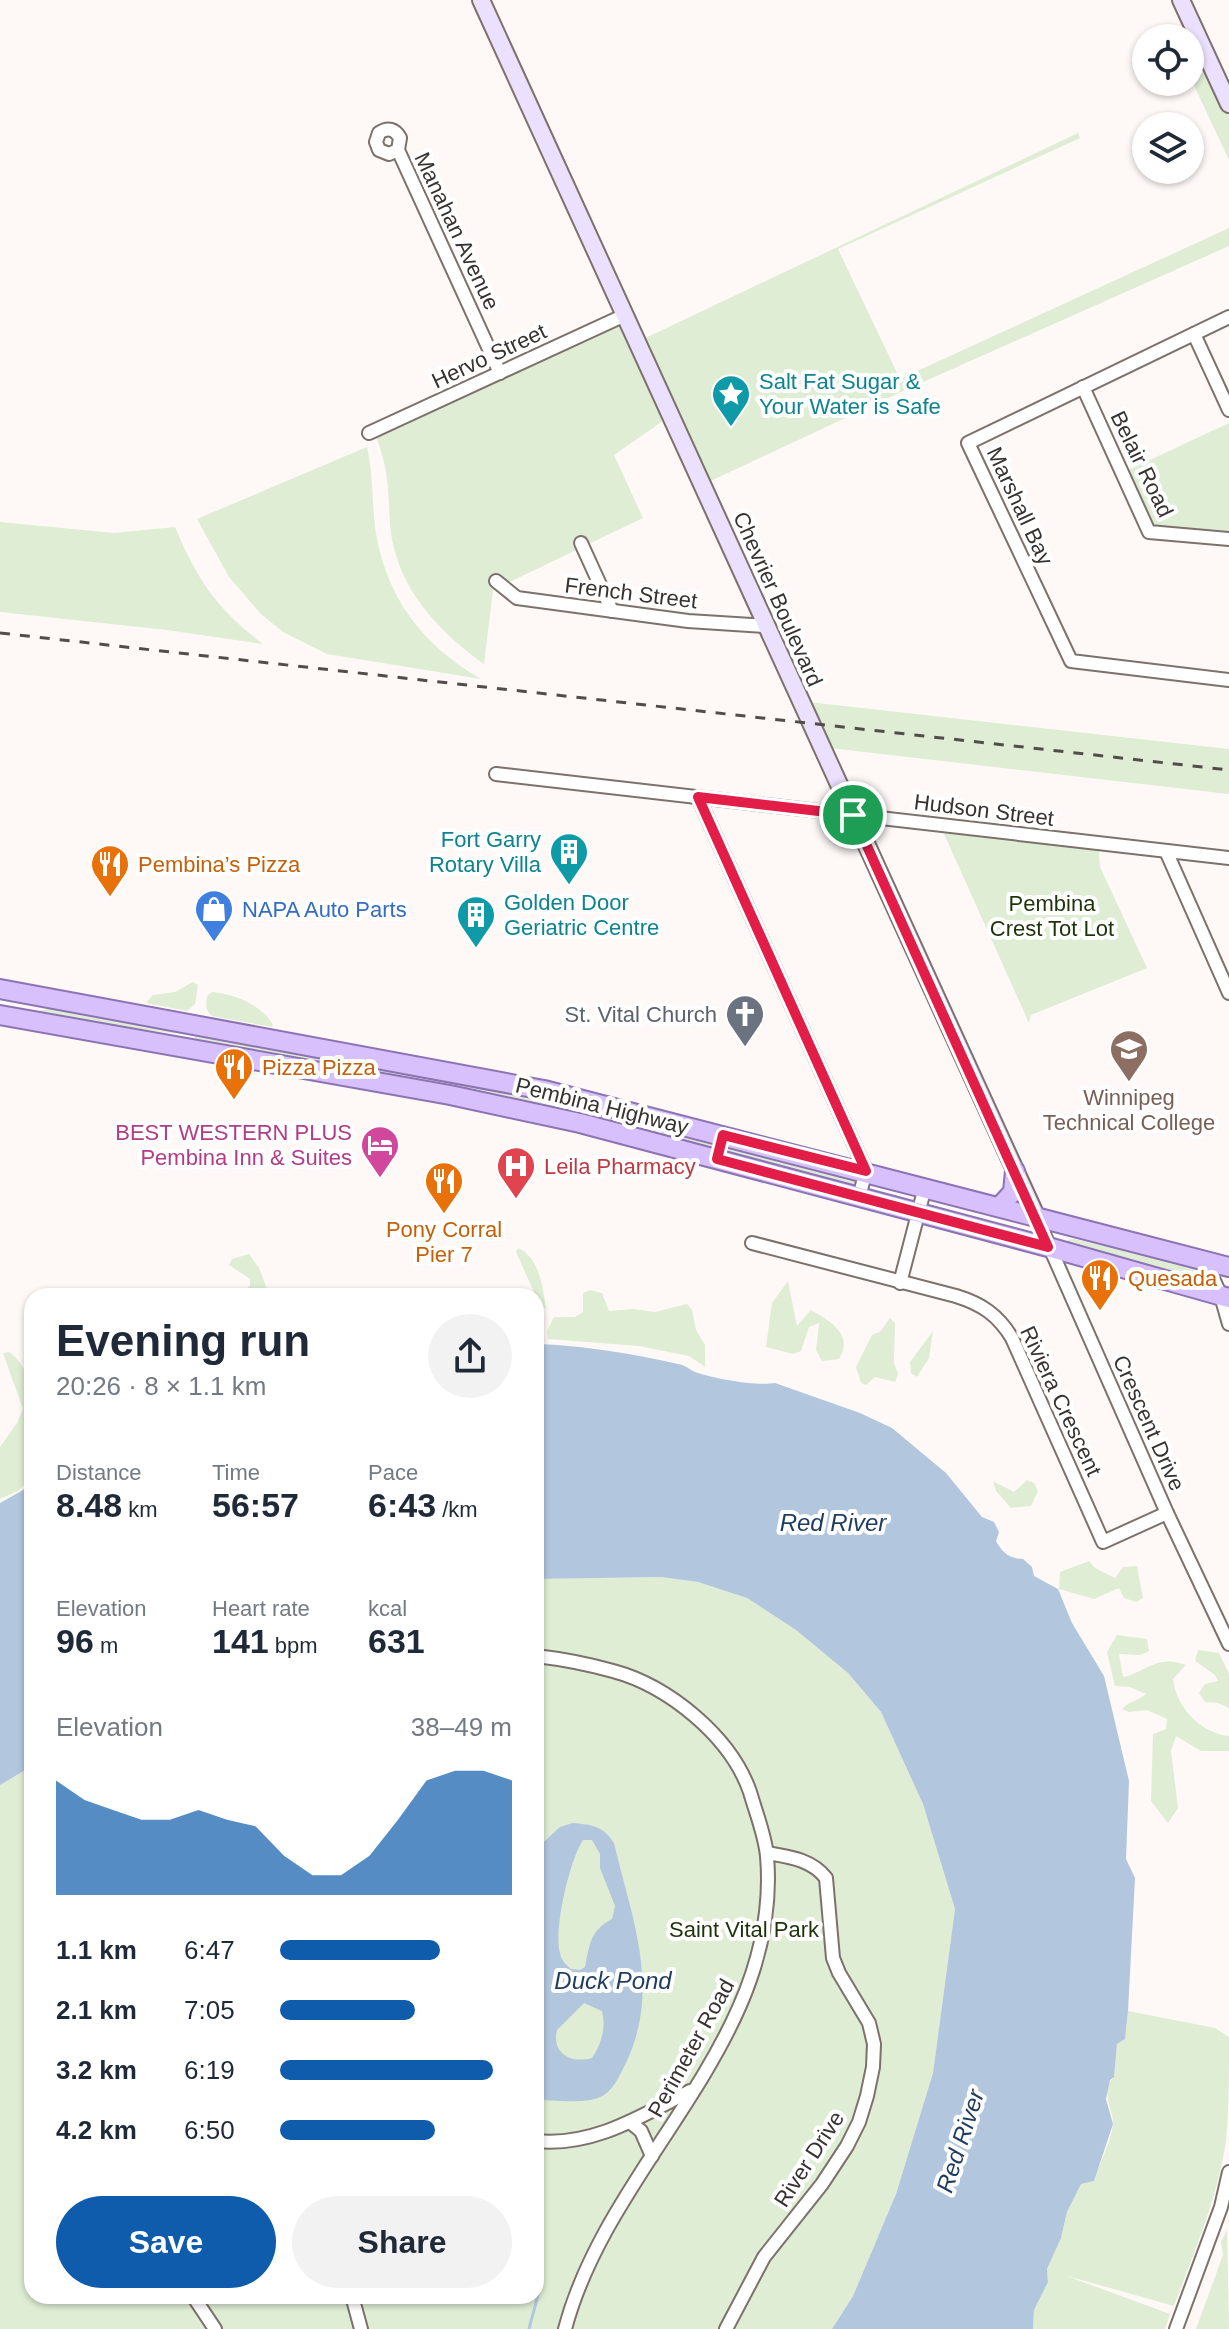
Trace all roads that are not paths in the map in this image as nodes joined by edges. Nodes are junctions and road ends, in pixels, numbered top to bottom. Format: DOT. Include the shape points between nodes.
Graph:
graph roads {
  1 [pos="481,0"];
  2 [pos="1181,0"];
  3 [pos="1229,104"];
  4 [pos="398,150"];
  5 [pos="625,315"];
  6 [pos="1229,317"];
  7 [pos="1194,334"];
  8 [pos="500,373"];
  9 [pos="1083,387"];
  10 [pos="1229,410"];
  11 [pos="369,433"];
  12 [pos="1229,539"];
  13 [pos="581,543"];
  14 [pos="496,581"];
  15 [pos="612,611"];
  16 [pos="766,626"];
  17 [pos="1229,680"];
  18 [pos="496,774"];
  19 [pos="698,797"];
  20 [pos="853,815"];
  21 [pos="1166,851"];
  22 [pos="1229,858"];
  23 [pos="0,989"];
  24 [pos="1229,993"];
  25 [pos="0,1015"];
  26 [pos="723,1135"];
  27 [pos="717,1159"];
  28 [pos="866,1171"];
  29 [pos="1015,1171"];
  30 [pos="925,1187"];
  31 [pos="859,1197"];
  32 [pos="1000,1206"];
  33 [pos="918,1212"];
  34 [pos="1036,1216"];
  35 [pos="752,1243"];
  36 [pos="1048,1247"];
  37 [pos="1205,1261"];
  38 [pos="1229,1267"];
  39 [pos="900,1283"];
  40 [pos="1225,1297"];
  41 [pos="1229,1324"];
  42 [pos="1167,1513"];
  43 [pos="1229,1644"];
  44 [pos="544,1658"];
  45 [pos="767,1853"];
  46 [pos="693,2090"];
  47 [pos="630,2122"];
  48 [pos="544,2141"];
  49 [pos="652,2156"];
  50 [pos="1229,2172"];
  51 [pos="1225,2208"];
  52 [pos="198,2304"];
  53 [pos="354,2304"];
  54 [pos="215,2329"];
  55 [pos="361,2329"];
  56 [pos="565,2329"];
  57 [pos="726,2329"];
  58 [pos="1176,2329"];
  1 -- 5 [label="street, Chevrier Boulevard"];
  2 -- 3 [label="street"];
  4 -- 8 [label="street, Manahan Avenue"];
  5 -- 8 [label="street, Hervo Street"];
  5 -- 16 [label="street, Chevrier Boulevard"];
  6 -- 7 [label="street, Marshall Bay"];
  7 -- 9 [label="street, Marshall Bay"];
  7 -- 10 [label="street"];
  8 -- 11 [label="street, Hervo Street"];
  9 -- 12 [label="street, Belair Road" via="1149,532"];
  9 -- 17 [label="street, Marshall Bay" via="968,443 1071,661"];
  13 -- 15 [label="street"];
  14 -- 15 [label="street, French Street" via="517,598"];
  15 -- 16 [label="street, French Street"];
  16 -- 20 [label="street, Chevrier Boulevard"];
  18 -- 19 [label="street, Hudson Street"];
  19 -- 20 [label="street, Hudson Street"];
  19 -- 28 [label="street"];
  20 -- 21 [label="street, Hudson Street"];
  20 -- 29 [label="street, Chevrier Boulevard"];
  21 -- 22 [label="street, Hudson Street"];
  21 -- 24 [label="street"];
  23 -- 26 [label="main road, Pembina Highway" via="482,1076"];
  25 -- 27 [label="main road, Pembina Highway" via="492,1104"];
  26 -- 27 [label="main road"];
  26 -- 28 [label="main road, Pembina Highway"];
  27 -- 31 [label="main road, Pembina Highway"];
  28 -- 30 [label="main road, Pembina Highway"];
  28 -- 31 [label="street"];
  29 -- 32 [label="main road" via="1013,1192"];
  29 -- 34 [label="street, Chevrier Boulevard"];
  30 -- 32 [label="main road, Pembina Highway"];
  30 -- 33 [label="street"];
  31 -- 33 [label="main road, Pembina Highway"];
  32 -- 34 [label="main road, Pembina Highway"];
  33 -- 36 [label="main road, Pembina Highway"];
  33 -- 39 [label="street"];
  34 -- 36 [label="street, Crescent Drive"];
  34 -- 37 [label="main road, Pembina Highway"];
  35 -- 39 [label="street, Riviera Crescent"];
  36 -- 40 [label="main road, Pembina Highway"];
  36 -- 42 [label="street, Crescent Drive"];
  37 -- 38 [label="main road, Pembina Highway"];
  37 -- 40 [label="street"];
  39 -- 42 [label="street, Riviera Crescent" via="971,1301 1003,1324 1103,1542"];
  40 -- 41 [label="street"];
  42 -- 43 [label="street, Crescent Drive"];
  44 -- 45 [label="street, Perimeter Road" via="616,1671 662,1693 701,1722 727,1748 745,1777"];
  45 -- 46 [label="street, Perimeter Road" via="765,1910 751,1982"];
  45 -- 57 [label="street, River Drive" via="810,1864 826,1878 833,1958 869,2023 873,2067 847,2146 764,2257"];
  46 -- 47 [label="street"];
  46 -- 49 [label="street, Perimeter Road"];
  47 -- 48 [label="street" via="596,2136"];
  47 -- 49 [label="street" via="641,2131"];
  49 -- 56 [label="street, Perimeter Road" via="591,2260"];
  50 -- 51 [label="street"];
  51 -- 58 [label="street"];
  52 -- 54 [label="street"];
  53 -- 55 [label="street"];
}
